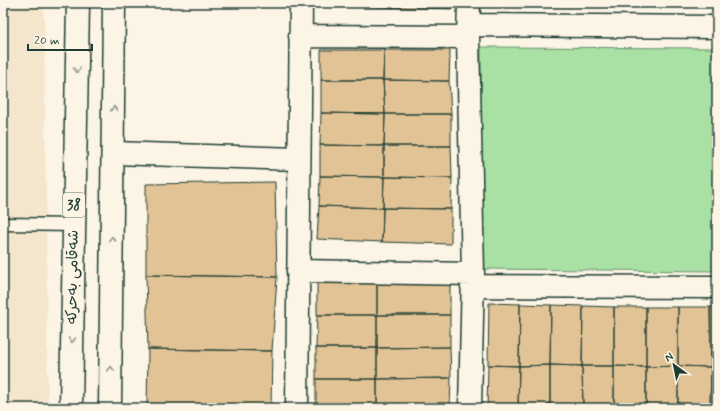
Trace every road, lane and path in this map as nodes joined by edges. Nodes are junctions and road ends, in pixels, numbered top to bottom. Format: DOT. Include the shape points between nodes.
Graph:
graph roads {
  1 [pos="78,3"];
  2 [pos="114,3"];
  3 [pos="301,3"];
  4 [pos="469,3"];
  5 [pos="717,28"];
  6 [pos="468,31"];
  7 [pos="300,36"];
  8 [pos="113,153"];
  9 [pos="299,159"];
  10 [pos="3,224"];
  11 [pos="74,225"];
  12 [pos="298,271"];
  13 [pos="472,280"];
  14 [pos="717,288"];
  15 [pos="71,408"];
  16 [pos="110,408"];
  17 [pos="297,408"];
  18 [pos="470,408"];
  1 -- 11 [label="street, شەقامی بەحرکە / 38, one-way"];
  8 -- 2 [label="street, one-way"];
  3 -- 7 [label="street"];
  4 -- 6 [label="street"];
  5 -- 6 [label="street"];
  6 -- 7 [label="street"];
  6 -- 13 [label="street"];
  7 -- 9 [label="street"];
  8 -- 9 [label="street"];
  16 -- 8 [label="street, one-way"];
  9 -- 12 [label="street"];
  10 -- 11 [label="lane"];
  11 -- 15 [label="street, شەقامی بەحرکە / 38, one-way"];
  12 -- 13 [label="street"];
  12 -- 17 [label="street"];
  13 -- 14 [label="street"];
  13 -- 18 [label="street"];
}
